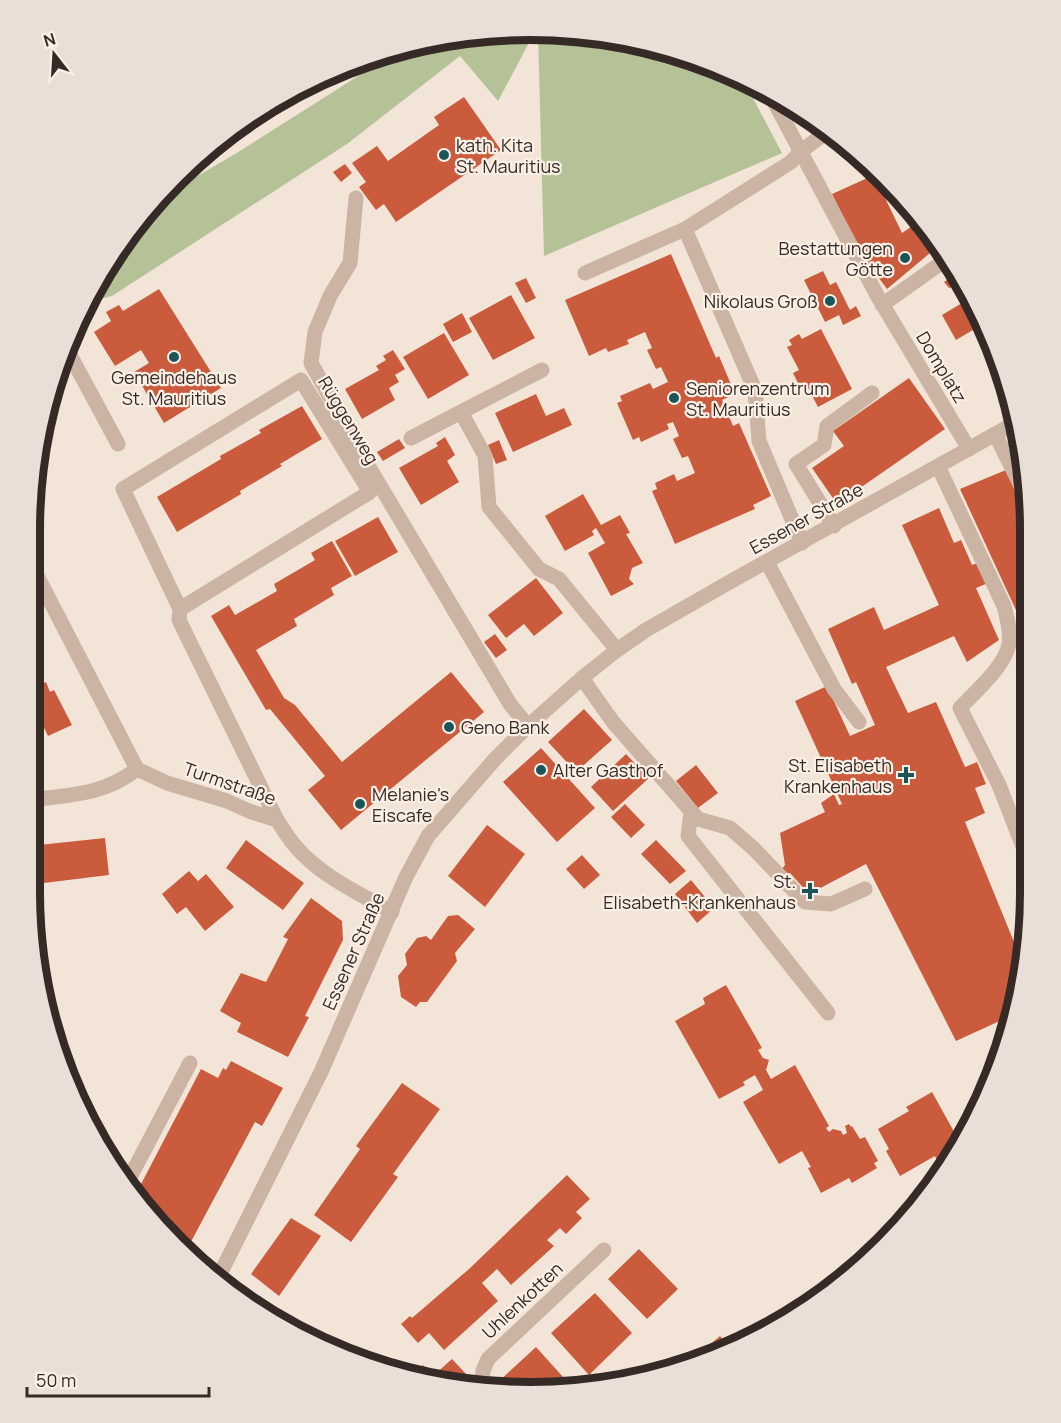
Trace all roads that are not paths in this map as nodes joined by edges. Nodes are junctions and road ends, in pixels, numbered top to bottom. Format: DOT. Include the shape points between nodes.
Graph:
graph roads {
  1 [pos="776,106"];
  2 [pos="821,136"];
  3 [pos="800,152"];
  4 [pos="356,198"];
  5 [pos="685,229"];
  6 [pos="941,263"];
  7 [pos="585,273"];
  8 [pos="880,301"];
  9 [pos="72,359"];
  10 [pos="542,370"];
  11 [pos="872,393"];
  12 [pos="461,412"];
  13 [pos="1009,426"];
  14 [pos="995,434"];
  15 [pos="411,438"];
  16 [pos="118,444"];
  17 [pos="969,449"];
  18 [pos="938,466"];
  19 [pos="1017,478"];
  20 [pos="834,526"];
  21 [pos="802,543"];
  22 [pos="767,562"];
  23 [pos="40,591"];
  24 [pos="180,609"];
  25 [pos="617,650"];
  26 [pos="582,678"];
  27 [pos="859,722"];
  28 [pos="528,726"];
  29 [pos="137,769"];
  30 [pos="40,799"];
  31 [pos="691,812"];
  32 [pos="277,820"];
  33 [pos="1020,839"];
  34 [pos="865,889"];
  35 [pos="392,912"];
  36 [pos="828,1013"];
  37 [pos="190,1063"];
  38 [pos="131,1176"];
  39 [pos="604,1250"];
  40 [pos="221,1272"];
  41 [pos="482,1379"];
  1 -- 3 [label="street, Domplatz"];
  2 -- 3 [label="street"];
  3 -- 5 [label="street" via="791,162"];
  3 -- 8 [label="street, Domplatz"];
  4 -- 28 [label="street" via="350,263 315,332 311,363 510,704"];
  5 -- 7 [label="street"];
  5 -- 21 [label="street" via="756,390 759,441"];
  6 -- 8 [label="street"];
  8 -- 17 [label="street, Domplatz"];
  9 -- 16 [label="street"];
  10 -- 12 [label="street"];
  11 -- 20 [label="street" via="827,426 824,445 796,464"];
  12 -- 15 [label="street"];
  12 -- 25 [label="street" via="485,456 489,507 539,569 559,579"];
  13 -- 14 [label="street, Essener Straße"];
  14 -- 17 [label="street, Essener Straße"];
  14 -- 19 [label="street"];
  17 -- 18 [label="street, Essener Straße"];
  18 -- 20 [label="street, Essener Straße"];
  18 -- 33 [label="street" via="1009,624 1005,656 960,708 999,785"];
  20 -- 21 [label="street, Essener Straße"];
  21 -- 22 [label="street, Essener Straße"];
  22 -- 25 [label="street, Essener Straße"];
  22 -- 27 [label="street" via="834,689"];
  23 -- 29 [label="street"];
  24 -- 24 [label="street, Rüggenweg" via="123,489 301,380 370,492"];
  24 -- 32 [label="street, Rüggenweg" via="179,620"];
  25 -- 26 [label="street, Essener Straße"];
  26 -- 28 [label="street, Essener Straße"];
  26 -- 31 [label="street" via="613,722"];
  28 -- 35 [label="street, Essener Straße" via="428,836"];
  29 -- 30 [label="street" via="122,780 91,792"];
  29 -- 32 [label="street, Turmstraße"];
  31 -- 34 [label="street" via="698,819 730,828 805,902 831,904"];
  31 -- 36 [label="street" via="688,836"];
  32 -- 35 [label="street, Turmstraße" via="315,866"];
  35 -- 40 [label="street, Essener Straße" via="321,1072"];
  37 -- 38 [label="street"];
  39 -- 41 [label="street, Uhlenkotten" via="489,1359"];
}
